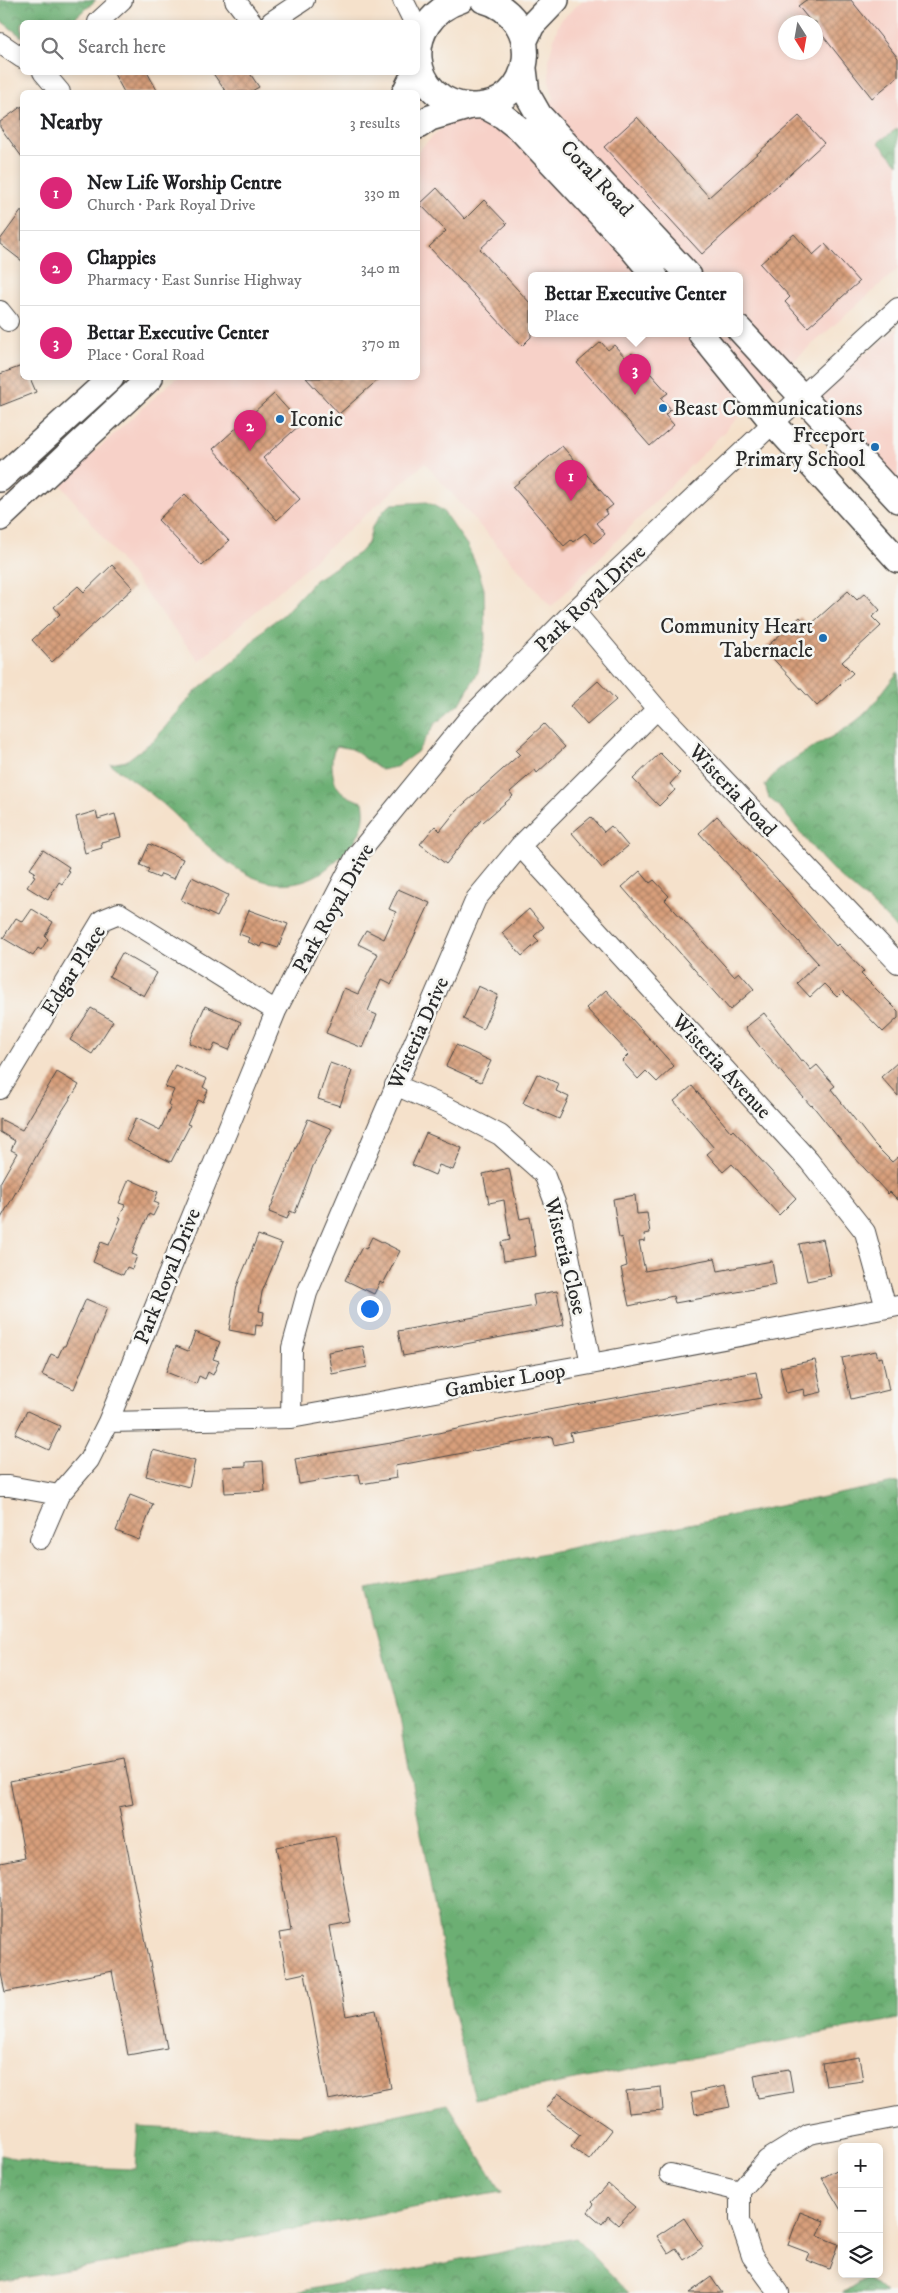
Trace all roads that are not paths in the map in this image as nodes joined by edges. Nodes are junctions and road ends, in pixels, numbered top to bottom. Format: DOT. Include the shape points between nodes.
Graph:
graph roads {
  1 [pos="122,0"];
  2 [pos="235,0"];
  3 [pos="304,0"];
  4 [pos="402,0"];
  5 [pos="461,0"];
  6 [pos="483,0"];
  7 [pos="556,0"];
  8 [pos="100,20"];
  9 [pos="250,20"];
  10 [pos="274,20"];
  11 [pos="408,20"];
  12 [pos="420,40"];
  13 [pos="525,40"];
  14 [pos="0,43"];
  15 [pos="20,57"];
  16 [pos="420,63"];
  17 [pos="524,69"];
  18 [pos="46,75"];
  19 [pos="410,75"];
  20 [pos="58,90"];
  21 [pos="406,90"];
  22 [pos="477,106"];
  23 [pos="420,125"];
  24 [pos="652,272"];
  25 [pos="685,272"];
  26 [pos="898,308"];
  27 [pos="743,333"];
  28 [pos="703,337"];
  29 [pos="109,380"];
  30 [pos="148,380"];
  31 [pos="803,396"];
  32 [pos="773,423"];
  33 [pos="0,479"];
  34 [pos="898,500"];
  35 [pos="0,518"];
  36 [pos="898,560"];
  37 [pos="574,612"];
  38 [pos="657,710"];
  39 [pos="520,846"];
  40 [pos="898,964"];
  41 [pos="276,1011"];
  42 [pos="395,1085"];
  43 [pos="0,1089"];
  44 [pos="892,1307"];
  45 [pos="591,1364"];
  46 [pos="291,1418"];
  47 [pos="108,1422"];
  48 [pos="0,1486"];
  49 [pos="59,1495"];
  50 [pos="40,1539"];
  51 [pos="898,2117"];
  52 [pos="670,2174"];
  53 [pos="740,2191"];
  54 [pos="778,2293"];
  1 -- 8 [label="street"];
  2 -- 9 [label="street"];
  3 -- 10 [label="street"];
  4 -- 11 [label="street"];
  5 -- 12 [label="main road" via="435,13"];
  6 -- 13 [label="main road" via="508,12 519,24"];
  7 -- 13 [label="main road" via="532,25"];
  13 -- 17 [label="main road, Coral Road"];
  14 -- 15 [label="street"];
  16 -- 22 [label="main road, Coral Road" via="430,86 442,97 456,104"];
  17 -- 22 [label="main road" via="508,93 496,101"];
  17 -- 25 [label="main road, Coral Road" via="528,94 539,116"];
  18 -- 20 [label="street"];
  19 -- 21 [label="main road"];
  22 -- 23 [label="main road" via="437,116"];
  22 -- 24 [label="main road, Coral Road" via="503,116 522,131"];
  26 -- 31 [label="street, Park Royal Drive"];
  27 -- 31 [label="main road"];
  28 -- 32 [label="main road"];
  29 -- 33 [label="main road"];
  30 -- 35 [label="main road"];
  31 -- 32 [label="street, Park Royal Drive"];
  31 -- 34 [label="main road"];
  32 -- 36 [label="main road"];
  32 -- 37 [label="street, Park Royal Drive"];
  37 -- 38 [label="street, Wisteria Road"];
  37 -- 41 [label="street, Park Royal Drive" via="468,719 356,856"];
  38 -- 39 [label="street, Wisteria Drive"];
  38 -- 40 [label="street, Wisteria Road"];
  39 -- 42 [label="street, Wisteria Drive" via="476,899"];
  39 -- 44 [label="street, Wisteria Avenue" via="809,1161 864,1232"];
  41 -- 43 [label="street, Edgar Place" via="119,913 102,920"];
  41 -- 47 [label="street, Park Royal Drive"];
  42 -- 45 [label="street, Wisteria Close" via="500,1134 544,1174 562,1221"];
  42 -- 46 [label="street, Wisteria Drive" via="307,1293 292,1348"];
  44 -- 45 [label="street, Gambier Loop"];
  45 -- 46 [label="street, Gambier Loop"];
  46 -- 47 [label="street, Gambier Loop"];
  47 -- 49 [label="street, Park Royal Drive" via="89,1460"];
  48 -- 49 [label="street"];
  49 -- 50 [label="street, Park Royal Drive"];
  51 -- 53 [label="street" via="809,2134 767,2160"];
  52 -- 53 [label="street"];
  53 -- 54 [label="street" via="740,2220 752,2256"];
}
